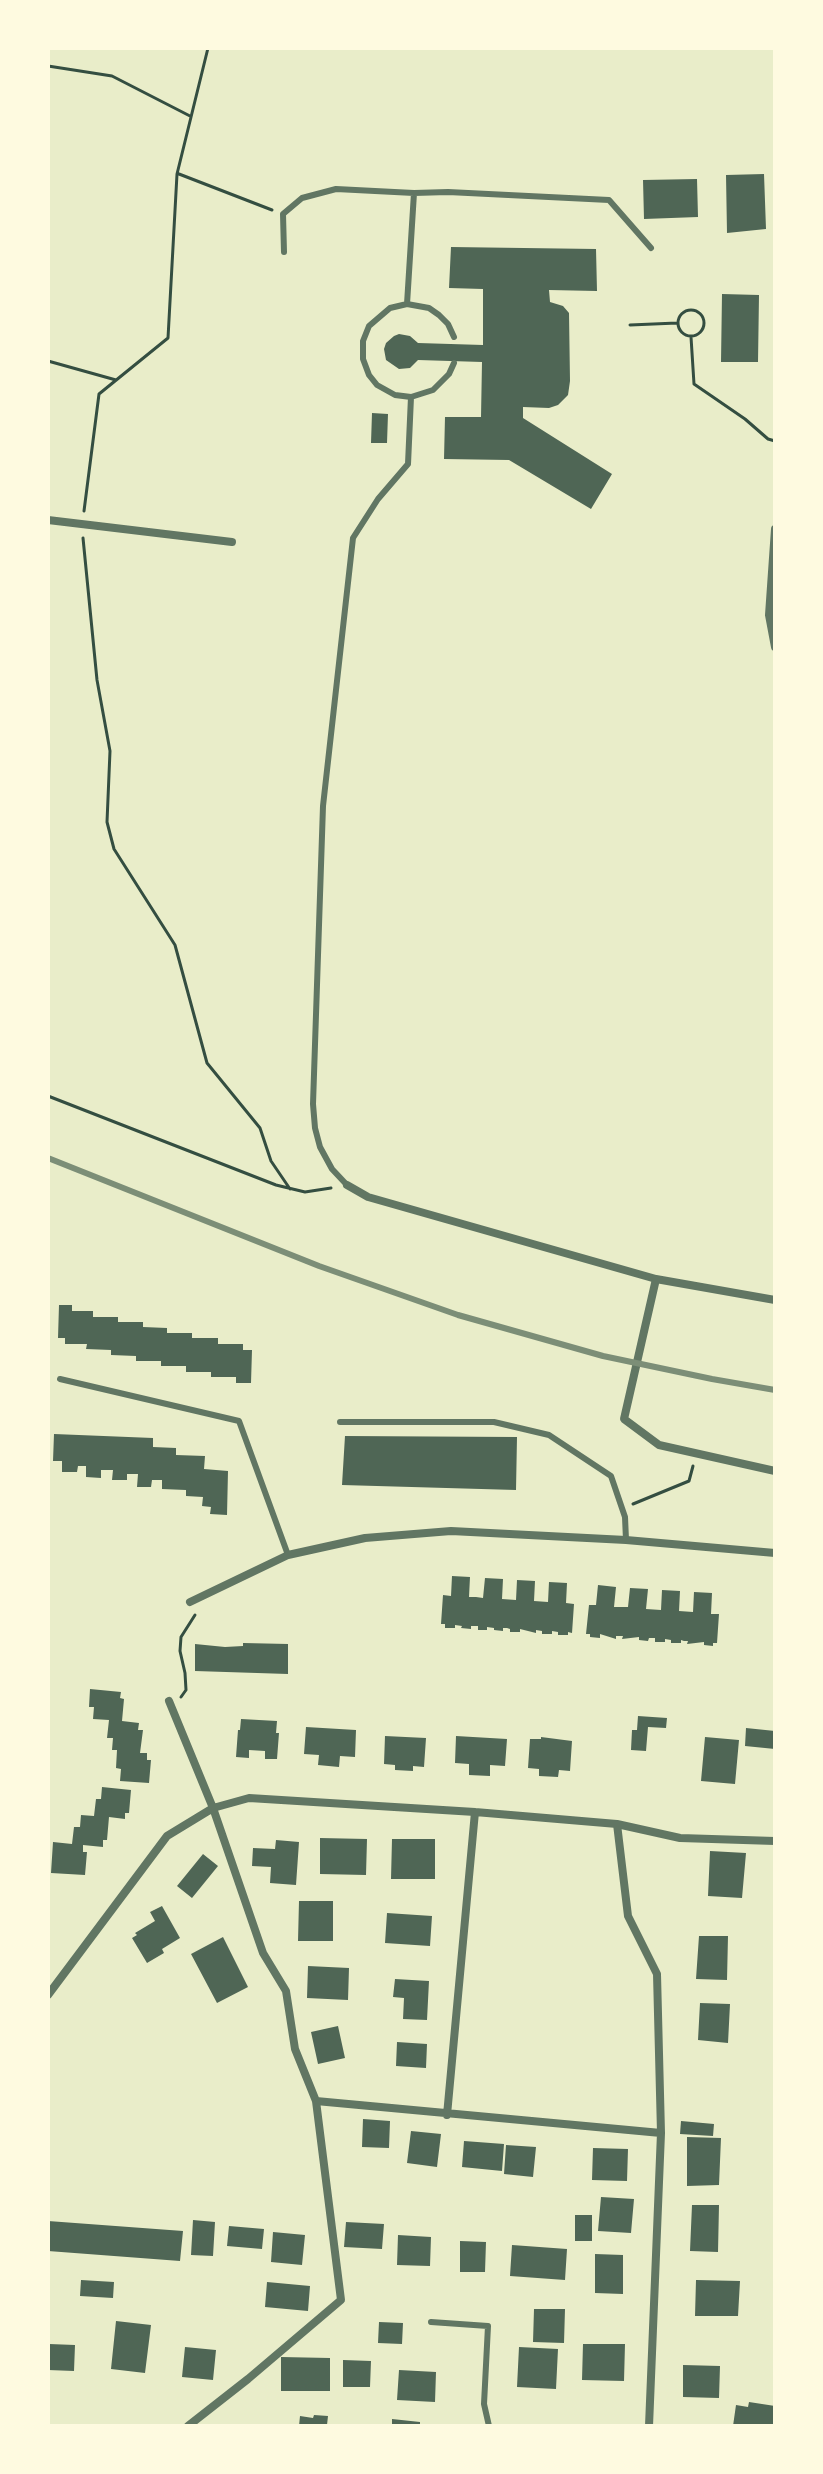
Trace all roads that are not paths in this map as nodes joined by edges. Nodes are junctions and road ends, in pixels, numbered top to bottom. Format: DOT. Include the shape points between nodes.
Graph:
graph roads {
  1 [pos="414,193"];
  2 [pos="651,248"];
  3 [pos="284,252"];
  4 [pos="407,304"];
  5 [pos="454,337"];
  6 [pos="454,363"];
  7 [pos="411,397"];
  8 [pos="48,520"];
  9 [pos="775,529"];
  10 [pos="232,542"];
  11 [pos="775,647"];
  12 [pos="347,1185"];
  13 [pos="656,1279"];
  14 [pos="775,1300"];
  15 [pos="60,1379"];
  16 [pos="340,1422"];
  17 [pos="775,1471"];
  18 [pos="626,1540"];
  19 [pos="775,1553"];
  20 [pos="288,1555"];
  21 [pos="193,1601"];
  22 [pos="169,1701"];
  23 [pos="213,1808"];
  24 [pos="475,1812"];
  25 [pos="617,1824"];
  26 [pos="775,1841"];
  27 [pos="48,1995"];
  28 [pos="316,2101"];
  29 [pos="447,2115"];
  30 [pos="661,2133"];
  31 [pos="431,2322"];
  32 [pos="188,2426"];
  33 [pos="489,2426"];
  34 [pos="649,2426"];
  1 -- 2 [label="lane" via="609,200"];
  1 -- 3 [label="lane" via="336,189 302,198 283,214"];
  1 -- 4 [label="lane"];
  4 -- 5 [label="lane" via="439,315"];
  4 -- 7 [label="lane" via="390,308 369,326 363,359 377,385"];
  6 -- 7 [label="lane" via="433,390"];
  7 -- 12 [label="lane" via="408,464 353,538 323,806 314,1116 320,1147"];
  8 -- 10 [label="street"];
  9 -- 11 [label="street" via="769,615"];
  12 -- 13 [label="street" via="368,1197"];
  13 -- 14 [label="street"];
  13 -- 17 [label="street" via="624,1419 659,1445"];
  15 -- 20 [label="lane" via="239,1421"];
  16 -- 18 [label="lane" via="494,1422 549,1435 611,1476 625,1517"];
  18 -- 19 [label="street"];
  18 -- 20 [label="street" via="451,1531 365,1538"];
  20 -- 21 [label="street"];
  22 -- 23 [label="street"];
  23 -- 24 [label="street" via="249,1798"];
  23 -- 27 [label="street" via="167,1836"];
  23 -- 28 [label="street" via="263,1953 286,1991 295,2049"];
  24 -- 25 [label="street"];
  24 -- 29 [label="street"];
  25 -- 26 [label="street" via="680,1838"];
  25 -- 30 [label="street" via="628,1916 657,1974"];
  28 -- 29 [label="street"];
  28 -- 32 [label="street" via="341,2300"];
  29 -- 30 [label="street"];
  30 -- 34 [label="street"];
  31 -- 33 [label="lane" via="488,2326 484,2404"];
}
